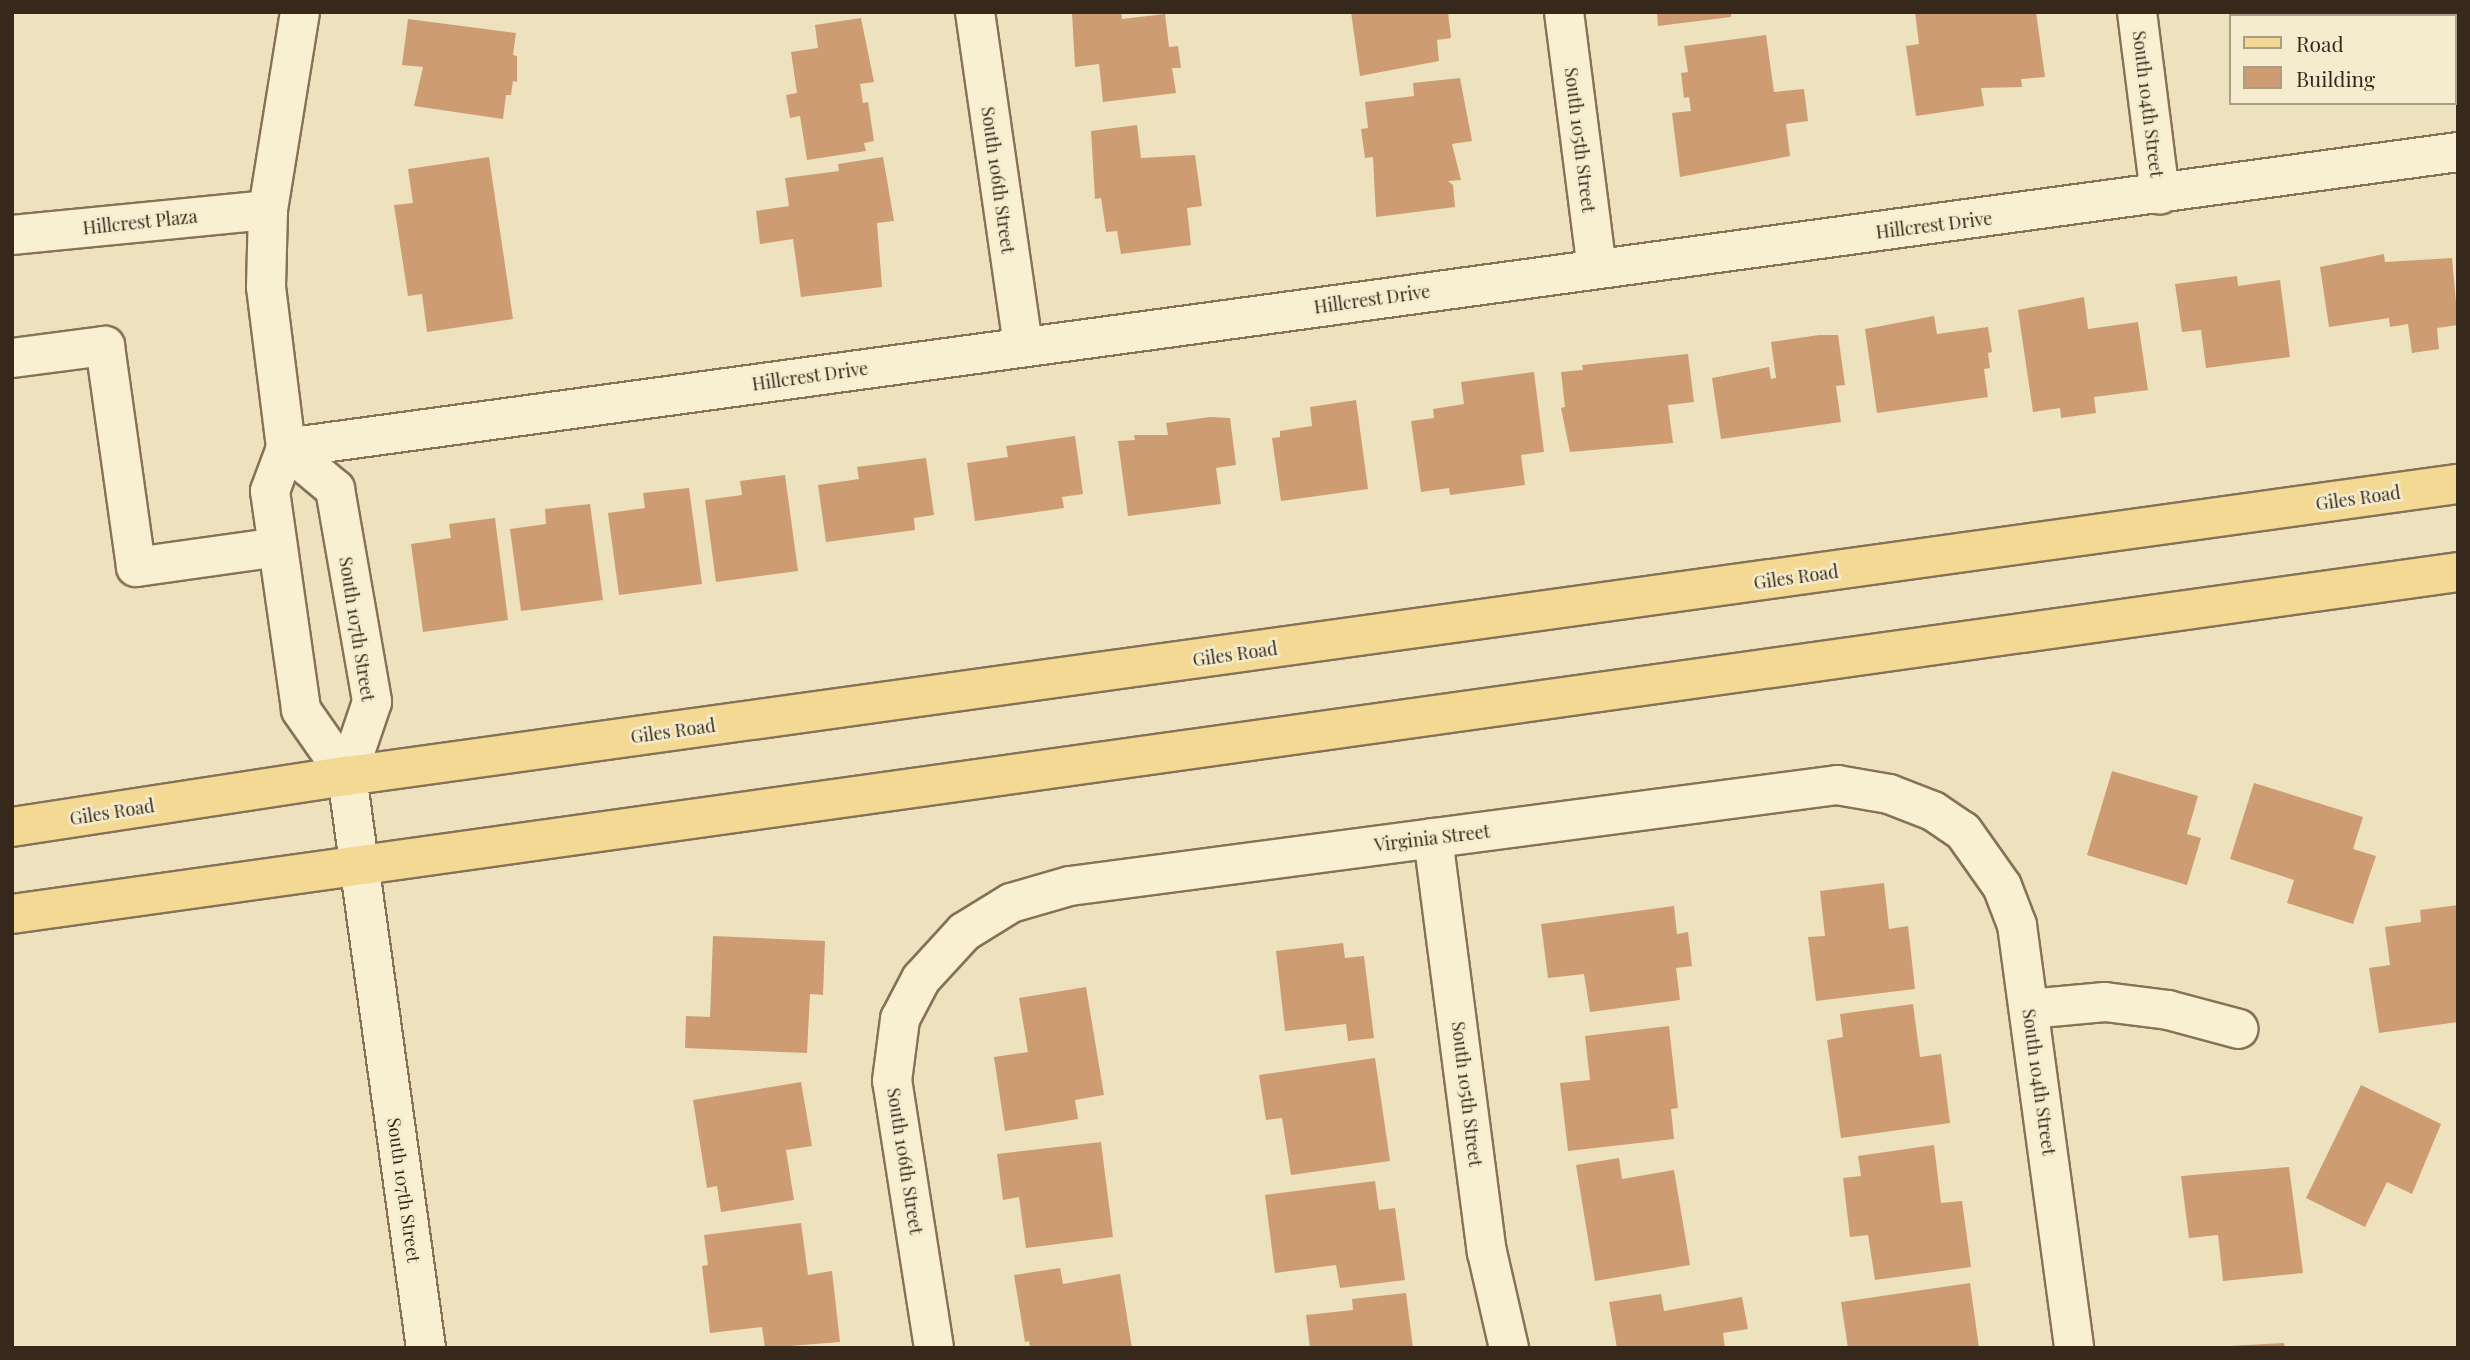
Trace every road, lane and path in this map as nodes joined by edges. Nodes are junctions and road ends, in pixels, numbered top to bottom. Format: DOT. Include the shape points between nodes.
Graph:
graph roads {
  1 [pos="300,12"];
  2 [pos="975,12"];
  3 [pos="1564,12"];
  4 [pos="2137,12"];
  5 [pos="2458,152"];
  6 [pos="2160,195"];
  7 [pos="268,210"];
  8 [pos="12,235"];
  9 [pos="1597,268"];
  10 [pos="1023,347"];
  11 [pos="12,358"];
  12 [pos="286,447"];
  13 [pos="2458,484"];
  14 [pos="278,547"];
  15 [pos="2458,572"];
  16 [pos="347,776"];
  17 [pos="12,827"];
  18 [pos="1963,831"];
  19 [pos="1433,838"];
  20 [pos="359,866"];
  21 [pos="12,914"];
  22 [pos="921,979"];
  23 [pos="2029,1009"];
  24 [pos="2239,1030"];
  25 [pos="426,1348"];
  26 [pos="934,1348"];
  27 [pos="1509,1348"];
  28 [pos="2074,1348"];
  1 -- 7 [label="street"];
  2 -- 10 [label="street, South 106th Street"];
  3 -- 9 [label="street, South 105th Street"];
  4 -- 6 [label="street, South 104th Street"];
  5 -- 6 [label="street, Hillcrest Drive"];
  6 -- 9 [label="street, Hillcrest Drive"];
  7 -- 8 [label="street, Hillcrest Plaza"];
  7 -- 12 [label="street" via="266,287"];
  9 -- 10 [label="street, Hillcrest Drive"];
  10 -- 12 [label="street, Hillcrest Drive"];
  11 -- 14 [label="street" via="105,346 136,567"];
  12 -- 14 [label="street" via="270,491"];
  12 -- 16 [label="street, South 107th Street" via="335,489 372,702"];
  13 -- 16 [label="main road, Giles Road"];
  14 -- 16 [label="street" via="301,710"];
  15 -- 20 [label="main road"];
  16 -- 17 [label="main road, Giles Road"];
  16 -- 20 [label="street, South 107th Street"];
  18 -- 19 [label="street, Virginia Street" via="1933,811 1889,794 1837,785"];
  18 -- 23 [label="street, South 104th Street" via="2002,886 2017,925"];
  19 -- 22 [label="street, Virginia Street" via="1070,886 1011,903 964,932"];
  19 -- 27 [label="street, South 105th Street" via="1488,1252"];
  20 -- 21 [label="main road"];
  20 -- 25 [label="street, South 107th Street"];
  22 -- 26 [label="street, South 106th Street" via="900,1019 892,1081"];
  23 -- 24 [label="street" via="2105,1002 2168,1010"];
  23 -- 28 [label="street, South 104th Street"];
}
